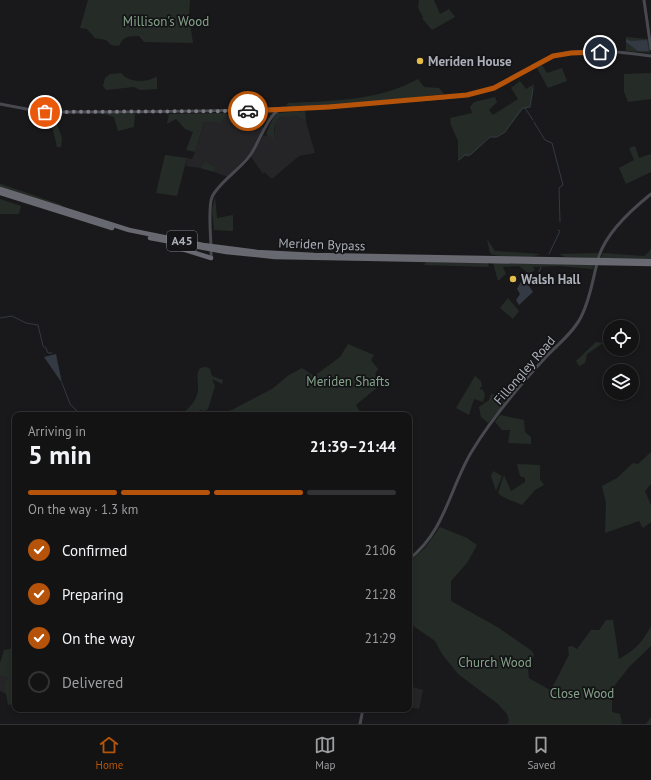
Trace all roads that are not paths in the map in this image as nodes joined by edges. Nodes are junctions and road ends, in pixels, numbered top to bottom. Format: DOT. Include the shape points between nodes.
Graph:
graph roads {
  1 [pos="644,0"];
  2 [pos="651,49"];
  3 [pos="651,56"];
  4 [pos="0,104"];
  5 [pos="272,112"];
  6 [pos="0,189"];
  7 [pos="0,193"];
  8 [pos="651,194"];
  9 [pos="157,240"];
  10 [pos="212,256"];
  11 [pos="370,258"];
  12 [pos="382,258"];
  13 [pos="651,260"];
  14 [pos="651,264"];
  15 [pos="412,556"];
  16 [pos="362,712"];
  17 [pos="360,724"];
  1 -- 2 [label="main road"];
  3 -- 5 [label="main road" via="618,52 565,54 548,58 494,88 467,95"];
  4 -- 5 [label="main road" via="58,112"];
  5 -- 10 [label="main road" via="251,154 218,187 212,197"];
  6 -- 11 [label="highway, Meriden Bypass / A45" via="122,228 182,241 284,254"];
  7 -- 9 [label="highway, Meriden Bypass / A45"];
  8 -- 15 [label="main road, Fillongley Road" via="610,235 599,257 585,308 578,322 487,428 472,452 437,528 423,547"];
  9 -- 10 [label="highway"];
  9 -- 11 [label="highway, Meriden Bypass / A45" via="226,252 275,257"];
  11 -- 12 [label="highway, Meriden Bypass / A45"];
  12 -- 13 [label="highway, Meriden Bypass / A45"];
  12 -- 14 [label="highway, Meriden Bypass / A45"];
  16 -- 17 [label="main road"];
}
